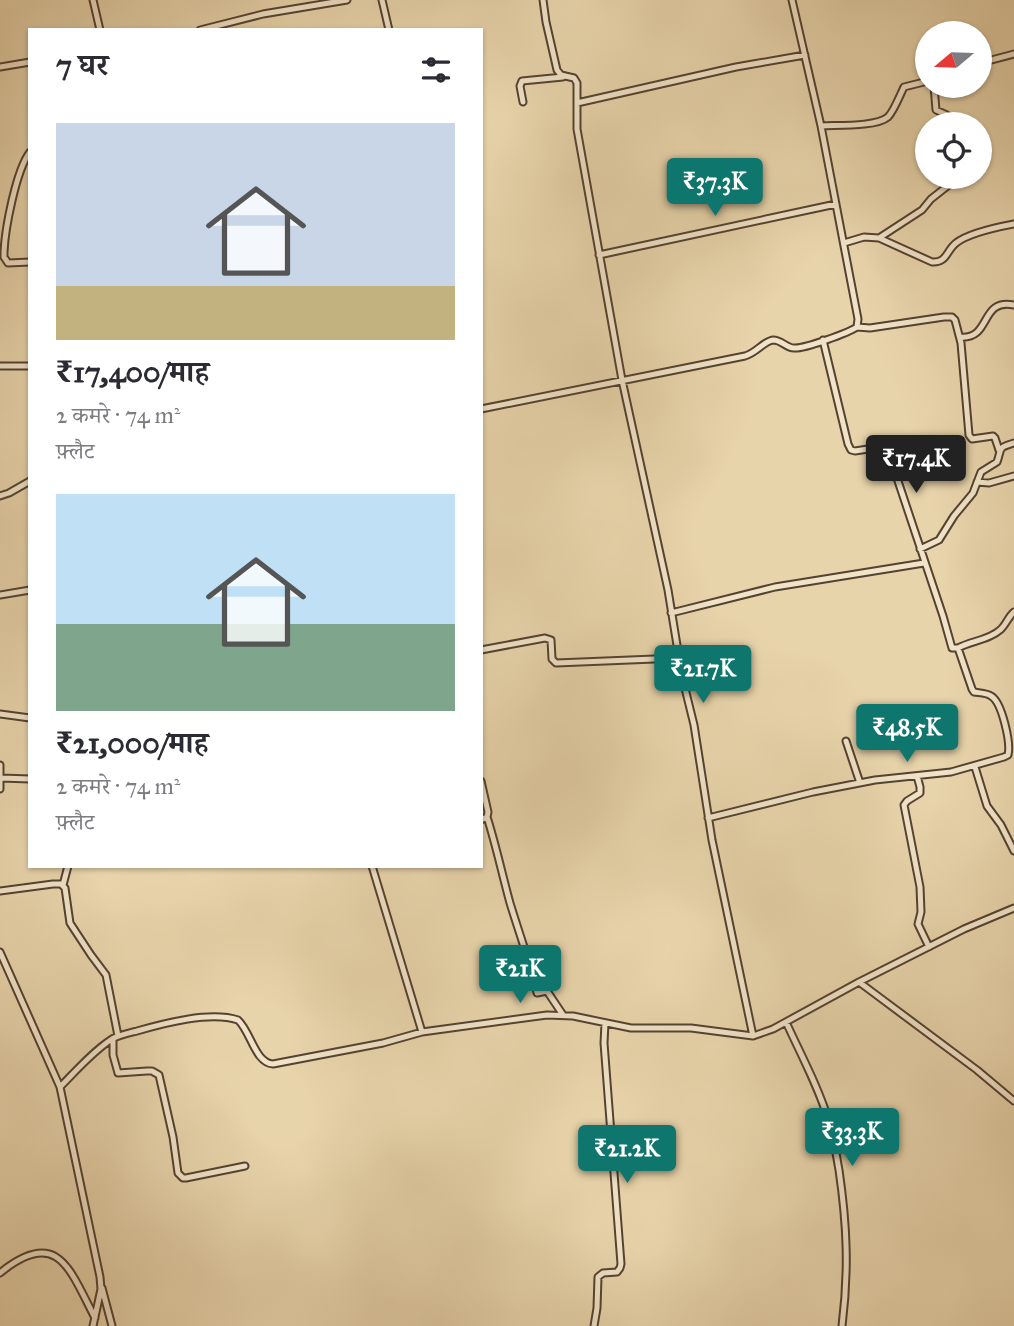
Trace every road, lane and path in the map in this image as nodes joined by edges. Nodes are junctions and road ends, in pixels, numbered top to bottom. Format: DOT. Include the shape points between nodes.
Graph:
graph roads {
  1 [pos="93,0"];
  2 [pos="347,0"];
  3 [pos="382,0"];
  4 [pos="543,0"];
  5 [pos="792,0"];
  6 [pos="100,28"];
  7 [pos="208,28"];
  8 [pos="389,28"];
  9 [pos="1014,54"];
  10 [pos="805,55"];
  11 [pos="992,60"];
  12 [pos="28,62"];
  13 [pos="0,67"];
  14 [pos="563,77"];
  15 [pos="915,84"];
  16 [pos="523,102"];
  17 [pos="577,103"];
  18 [pos="821,126"];
  19 [pos="28,155"];
  20 [pos="943,189"];
  21 [pos="836,204"];
  22 [pos="1014,224"];
  23 [pos="879,238"];
  24 [pos="844,243"];
  25 [pos="599,256"];
  26 [pos="28,262"];
  27 [pos="1014,305"];
  28 [pos="857,327"];
  29 [pos="960,338"];
  30 [pos="823,340"];
  31 [pos="0,366"];
  32 [pos="28,366"];
  33 [pos="622,380"];
  34 [pos="483,409"];
  35 [pos="1014,443"];
  36 [pos="999,450"];
  37 [pos="1014,476"];
  38 [pos="28,482"];
  39 [pos="977,482"];
  40 [pos="0,496"];
  41 [pos="920,549"];
  42 [pos="924,563"];
  43 [pos="28,590"];
  44 [pos="0,595"];
  45 [pos="1014,612"];
  46 [pos="671,613"];
  47 [pos="958,648"];
  48 [pos="483,650"];
  49 [pos="679,659"];
  50 [pos="0,714"];
  51 [pos="28,718"];
  52 [pos="1014,730"];
  53 [pos="1007,733"];
  54 [pos="846,741"];
  55 [pos="0,765"];
  56 [pos="975,766"];
  57 [pos="917,776"];
  58 [pos="1,778"];
  59 [pos="28,779"];
  60 [pos="860,783"];
  61 [pos="0,789"];
  62 [pos="483,789"];
  63 [pos="484,818"];
  64 [pos="708,818"];
  65 [pos="1014,851"];
  66 [pos="67,868"];
  67 [pos="373,868"];
  68 [pos="63,885"];
  69 [pos="0,891"];
  70 [pos="1014,908"];
  71 [pos="929,947"];
  72 [pos="0,952"];
  73 [pos="859,982"];
  74 [pos="563,1015"];
  75 [pos="605,1023"];
  76 [pos="786,1023"];
  77 [pos="422,1032"];
  78 [pos="753,1036"];
  79 [pos="115,1037"];
  80 [pos="60,1087"];
  81 [pos="1014,1101"];
  82 [pos="245,1166"];
  83 [pos="0,1273"];
  84 [pos="101,1283"];
  85 [pos="95,1318"];
  86 [pos="93,1326"];
  87 [pos="112,1326"];
  88 [pos="594,1326"];
  89 [pos="842,1326"];
  1 -- 6 [label="street"];
  2 -- 7 [label="street"];
  3 -- 8 [label="street"];
  4 -- 14 [label="street" via="554,60"];
  5 -- 10 [label="street"];
  9 -- 11 [label="street"];
  10 -- 17 [label="street"];
  10 -- 18 [label="street"];
  12 -- 13 [label="street"];
  14 -- 16 [label="street" via="522,81"];
  14 -- 17 [label="street" via="576,80"];
  15 -- 18 [label="street" via="904,87 882,120"];
  17 -- 25 [label="street" via="577,129"];
  18 -- 21 [label="street"];
  19 -- 26 [label="street" via="18,177 4,257 8,263"];
  20 -- 23 [label="street" via="922,210"];
  21 -- 24 [label="street"];
  21 -- 25 [label="street"];
  22 -- 23 [label="street" via="963,239 937,263"];
  23 -- 24 [label="street"];
  24 -- 28 [label="street"];
  25 -- 33 [label="street"];
  27 -- 29 [label="street" via="997,306 978,332"];
  28 -- 29 [label="street" via="952,317"];
  28 -- 30 [label="street"];
  29 -- 36 [label="street" via="969,435 972,439 993,436"];
  30 -- 33 [label="street" via="793,348 774,340 744,356"];
  30 -- 41 [label="street" via="848,444 855,451 881,447 888,451"];
  31 -- 32 [label="street"];
  33 -- 34 [label="street"];
  33 -- 46 [label="street"];
  35 -- 36 [label="street"];
  36 -- 39 [label="street" via="997,462 981,472"];
  37 -- 39 [label="street"];
  38 -- 40 [label="street"];
  39 -- 41 [label="street" via="944,535"];
  41 -- 42 [label="street"];
  42 -- 46 [label="street" via="775,587"];
  42 -- 47 [label="street" via="950,646"];
  43 -- 44 [label="street"];
  45 -- 47 [label="street" via="995,634"];
  46 -- 49 [label="street"];
  47 -- 53 [label="street" via="972,689 998,702"];
  48 -- 49 [label="street" via="545,638 551,640 556,663"];
  49 -- 64 [label="street"];
  50 -- 51 [label="street"];
  52 -- 53 [label="street"];
  53 -- 56 [label="street" via="1008,755"];
  54 -- 60 [label="street"];
  55 -- 58 [label="street"];
  56 -- 57 [label="street"];
  56 -- 65 [label="street" via="987,806"];
  57 -- 60 [label="street"];
  57 -- 71 [label="street" via="920,793 904,805 920,887 918,924"];
  58 -- 59 [label="street"];
  58 -- 61 [label="street"];
  60 -- 64 [label="street"];
  62 -- 63 [label="street" via="488,808"];
  63 -- 74 [label="street" via="537,993 547,991"];
  64 -- 78 [label="street"];
  66 -- 68 [label="street"];
  67 -- 77 [label="street"];
  68 -- 69 [label="street"];
  68 -- 79 [label="street" via="71,926 106,975"];
  70 -- 71 [label="street"];
  71 -- 73 [label="street"];
  72 -- 80 [label="street"];
  73 -- 76 [label="street"];
  73 -- 81 [label="street"];
  74 -- 75 [label="street"];
  74 -- 77 [label="street"];
  75 -- 78 [label="street"];
  75 -- 88 [label="street" via="621,1264 617,1272 598,1277"];
  76 -- 78 [label="street"];
  76 -- 89 [label="street" via="834,1138 848,1244"];
  77 -- 79 [label="street" via="272,1064 261,1059 247,1031 234,1019 191,1019"];
  79 -- 80 [label="street"];
  79 -- 82 [label="street" via="118,1073 152,1071 159,1075 181,1176"];
  80 -- 84 [label="street"];
  83 -- 85 [label="street" via="22,1257 52,1254 73,1276"];
  84 -- 85 [label="street"];
  84 -- 87 [label="street"];
  85 -- 86 [label="street"];
}
